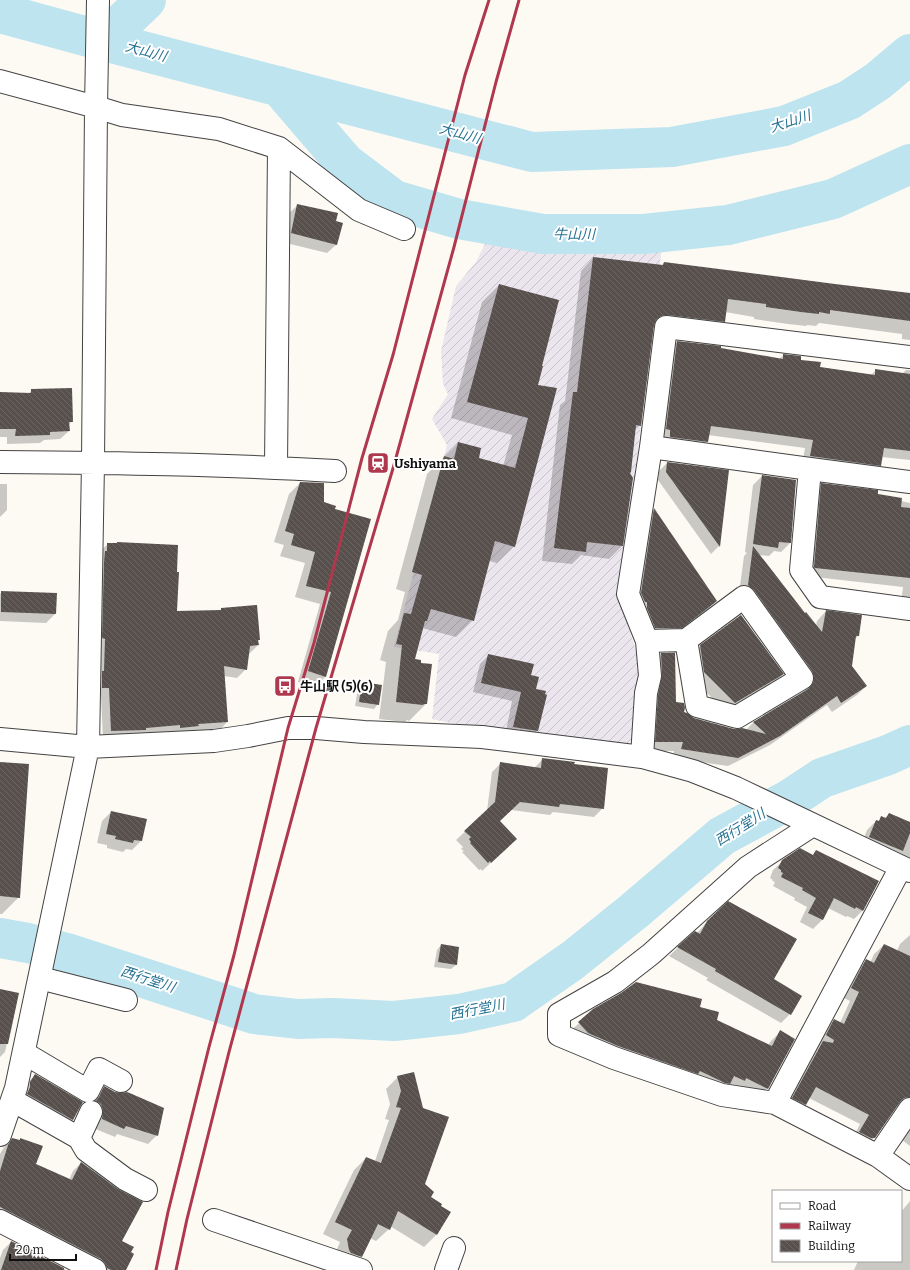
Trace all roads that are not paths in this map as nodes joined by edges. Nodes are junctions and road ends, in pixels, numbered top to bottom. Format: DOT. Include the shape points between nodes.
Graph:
graph roads {
  1 [pos="98,0"];
  2 [pos="0,81"];
  3 [pos="96,100"];
  4 [pos="279,148"];
  5 [pos="404,229"];
  6 [pos="910,357"];
  7 [pos="651,447"];
  8 [pos="0,462"];
  9 [pos="93,463"];
  10 [pos="276,467"];
  11 [pos="810,469"];
  12 [pos="335,471"];
  13 [pos="910,482"];
  14 [pos="910,609"];
  15 [pos="686,640"];
  16 [pos="647,641"];
  17 [pos="0,739"];
  18 [pos="88,747"];
  19 [pos="642,757"];
  20 [pos="808,822"];
  21 [pos="906,869"];
  22 [pos="41,972"];
  23 [pos="126,1000"];
  24 [pos="24,1053"];
  25 [pos="121,1081"];
  26 [pos="10,1090"];
  27 [pos="775,1103"];
  28 [pos="910,1110"];
  29 [pos="91,1112"];
  30 [pos="0,1135"];
  31 [pos="79,1138"];
  32 [pos="878,1156"];
  33 [pos="910,1179"];
  34 [pos="146,1190"];
  35 [pos="214,1220"];
  36 [pos="0,1221"];
  37 [pos="454,1248"];
  38 [pos="95,1270"];
  39 [pos="361,1270"];
  40 [pos="446,1270"];
  1 -- 3 [label="street"];
  2 -- 3 [label="street"];
  3 -- 4 [label="street" via="122,115 219,129"];
  3 -- 9 [label="street"];
  4 -- 5 [label="street" via="359,210"];
  4 -- 10 [label="street"];
  6 -- 7 [label="street" via="666,327"];
  7 -- 11 [label="street"];
  7 -- 16 [label="street" via="628,594"];
  8 -- 9 [label="street"];
  9 -- 10 [label="street"];
  9 -- 18 [label="street"];
  10 -- 12 [label="street"];
  11 -- 13 [label="street"];
  11 -- 14 [label="street" via="801,570 820,597"];
  15 -- 15 [label="street" via="744,597 802,678 737,718 697,706"];
  15 -- 16 [label="street"];
  16 -- 19 [label="street" via="650,676 646,693"];
  17 -- 18 [label="street"];
  18 -- 19 [label="street" via="214,741 288,728 316,728 482,737"];
  18 -- 22 [label="street"];
  19 -- 20 [label="street" via="693,771"];
  20 -- 21 [label="street"];
  20 -- 27 [label="street" via="748,867 651,954 615,982 559,1014 559,1035 614,1058 722,1096"];
  21 -- 27 [label="street"];
  22 -- 23 [label="street"];
  22 -- 24 [label="street"];
  24 -- 25 [label="street" via="88,1091 99,1069"];
  24 -- 26 [label="street"];
  26 -- 30 [label="street"];
  26 -- 31 [label="street"];
  27 -- 32 [label="street"];
  28 -- 32 [label="street"];
  29 -- 31 [label="street"];
  31 -- 34 [label="street" via="86,1150 125,1179"];
  32 -- 33 [label="street"];
  35 -- 39 [label="street"];
  36 -- 38 [label="street"];
  37 -- 40 [label="street"];
}
